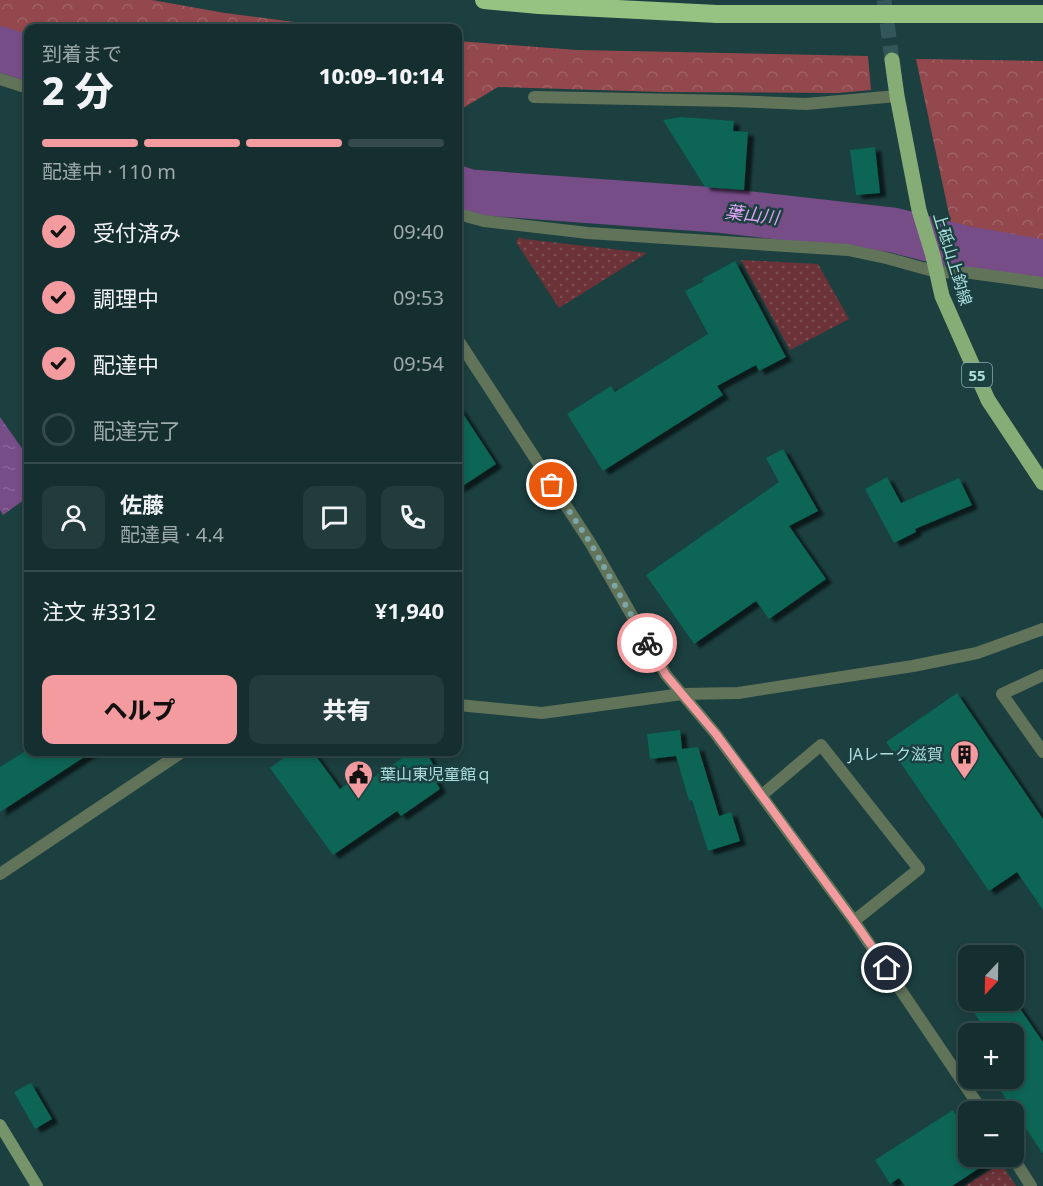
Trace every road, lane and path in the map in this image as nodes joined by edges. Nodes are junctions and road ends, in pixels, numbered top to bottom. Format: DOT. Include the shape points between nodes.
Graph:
graph roads {
  1 [pos="484,0"];
  2 [pos="1043,14"];
  3 [pos="892,60"];
  4 [pos="0,79"];
  5 [pos="24,87"];
  6 [pos="897,96"];
  7 [pos="534,97"];
  8 [pos="462,215"];
  9 [pos="937,272"];
  10 [pos="1043,283"];
  11 [pos="462,346"];
  12 [pos="1043,483"];
  13 [pos="1043,629"];
  14 [pos="1043,675"];
  15 [pos="682,694"];
  16 [pos="462,705"];
  17 [pos="1043,752"];
  18 [pos="176,756"];
  19 [pos="762,795"];
  20 [pos="0,874"];
  21 [pos="854,921"];
  22 [pos="976,1101"];
  23 [pos="0,1125"];
  24 [pos="1019,1167"];
  25 [pos="37,1186"];
  26 [pos="1031,1186"];
  1 -- 2 [label="highway" via="717,14"];
  3 -- 6 [label="main road, 上砥山上鈎線 / 55"];
  4 -- 5 [label="street"];
  6 -- 7 [label="street" via="806,104"];
  6 -- 9 [label="main road, 上砥山上鈎線 / 55" via="919,210"];
  8 -- 9 [label="street" via="588,233 848,250"];
  9 -- 10 [label="street"];
  9 -- 12 [label="main road, 上砥山上鈎線 / 55" via="942,296 988,400"];
  11 -- 15 [label="street" via="591,544 666,675"];
  13 -- 15 [label="street" via="977,653 913,666 738,693"];
  14 -- 17 [label="street" via="1002,694"];
  15 -- 16 [label="street" via="542,713"];
  15 -- 19 [label="street"];
  18 -- 20 [label="street"];
  19 -- 21 [label="street"];
  19 -- 21 [label="street" via="821,745 920,869"];
  21 -- 22 [label="street"];
  23 -- 25 [label="main road"];
  24 -- 26 [label="street"];
}
